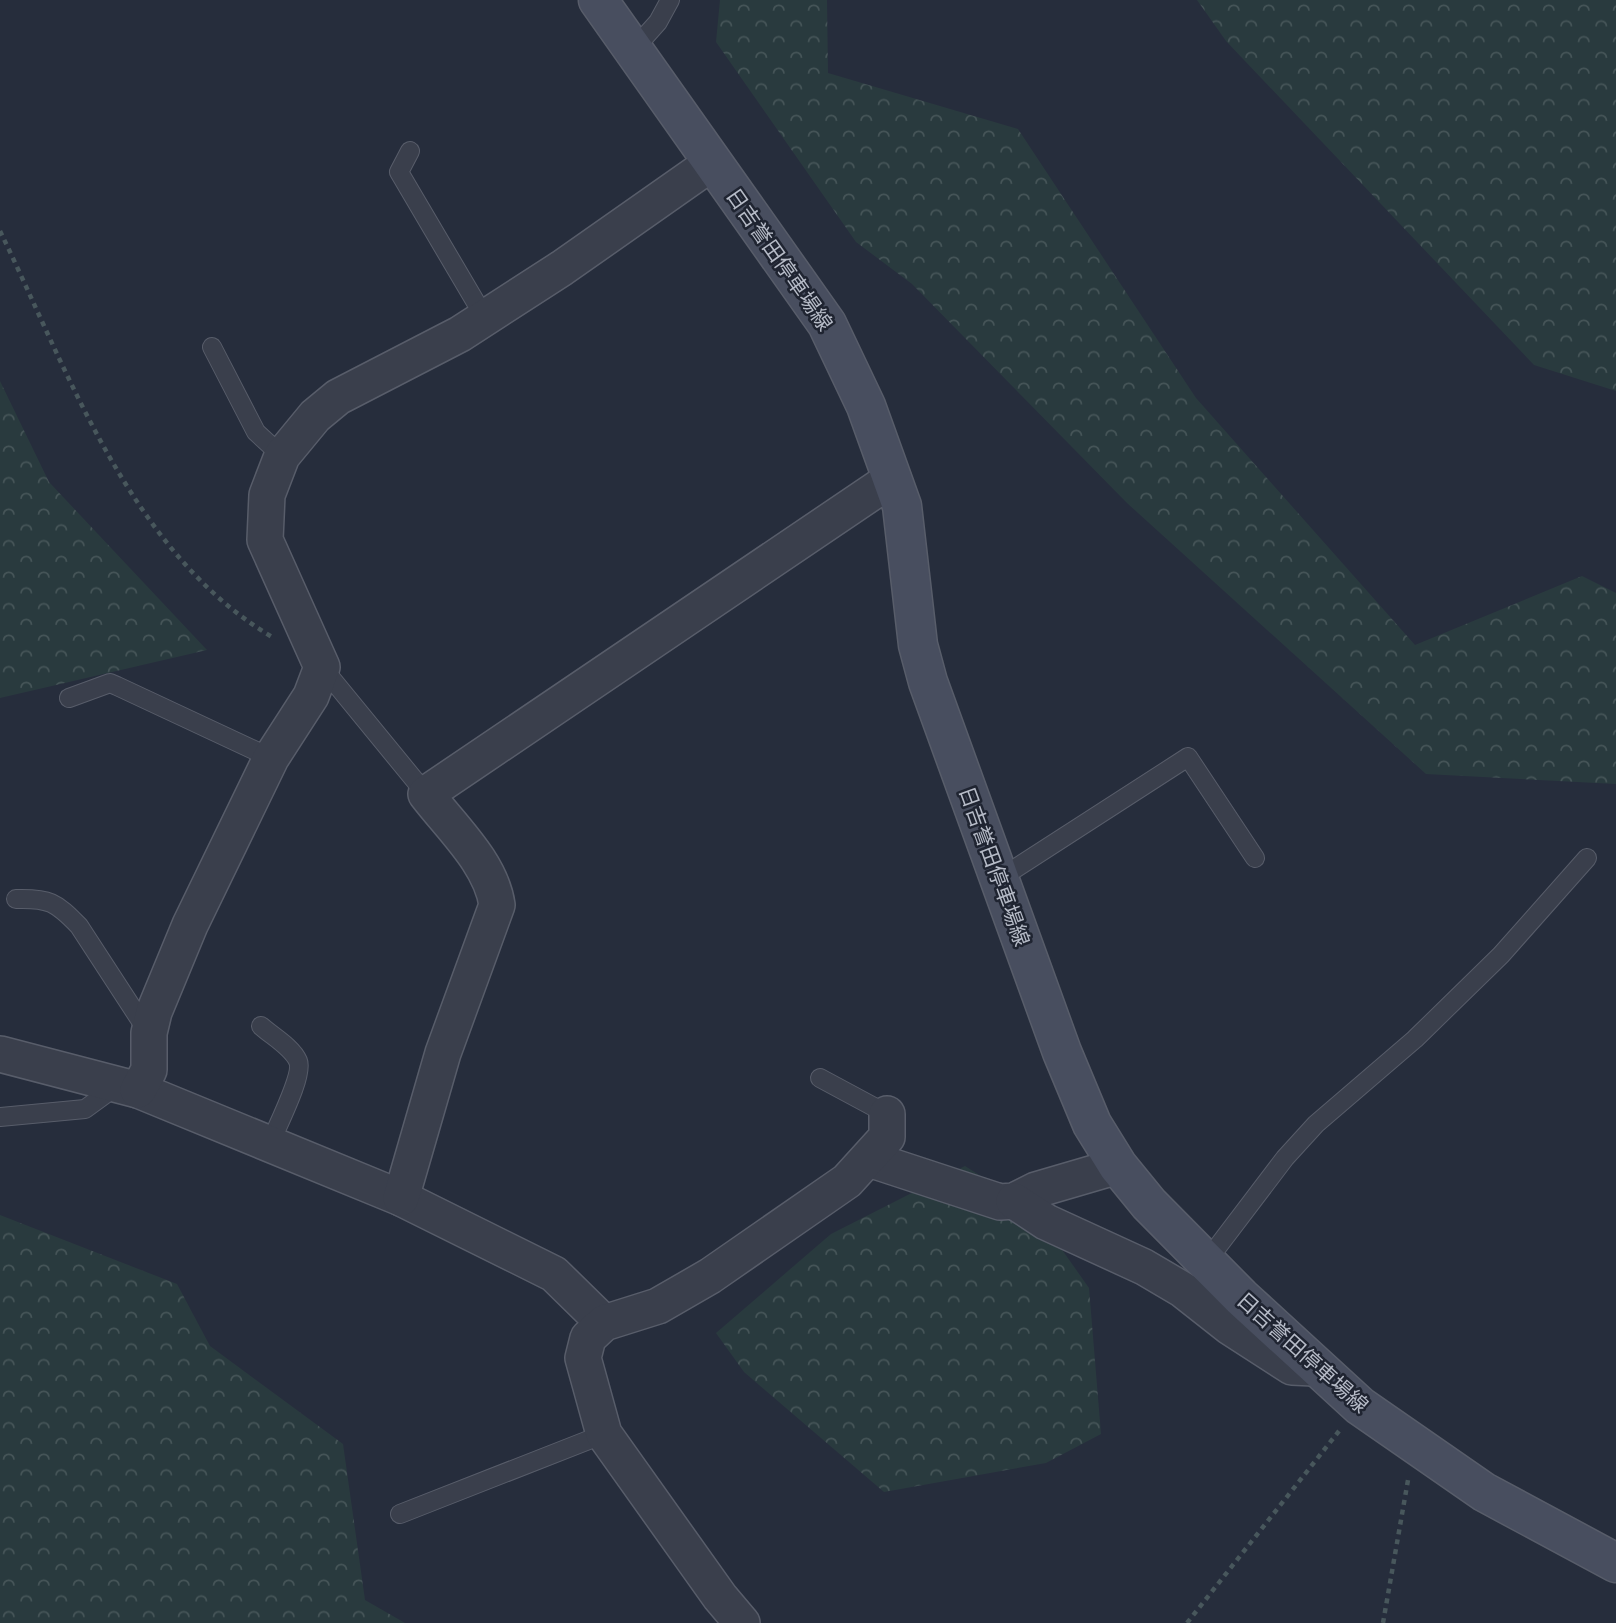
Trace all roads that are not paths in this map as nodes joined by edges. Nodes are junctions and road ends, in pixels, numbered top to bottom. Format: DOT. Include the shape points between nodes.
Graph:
graph roads {
  1 [pos="598,0"];
  2 [pos="670,0"];
  3 [pos="633,50"];
  4 [pos="410,151"];
  5 [pos="713,162"];
  6 [pos="485,318"];
  7 [pos="212,347"];
  8 [pos="282,456"];
  9 [pos="893,478"];
  10 [pos="322,667"];
  11 [pos="69,698"];
  12 [pos="271,758"];
  13 [pos="426,794"];
  14 [pos="1255,858"];
  15 [pos="1587,858"];
  16 [pos="999,879"];
  17 [pos="16,899"];
  18 [pos="261,1026"];
  19 [pos="149,1033"];
  20 [pos="0,1054"];
  21 [pos="820,1078"];
  22 [pos="128,1087"];
  23 [pos="887,1114"];
  24 [pos="0,1117"];
  25 [pos="270,1144"];
  26 [pos="869,1158"];
  27 [pos="1118,1166"];
  28 [pos="401,1198"];
  29 [pos="1014,1201"];
  30 [pos="1206,1262"];
  31 [pos="604,1323"];
  32 [pos="1324,1372"];
  33 [pos="604,1434"];
  34 [pos="400,1514"];
  35 [pos="1616,1563"];
  36 [pos="742,1623"];
  1 -- 3 [label="main road, 日吉誉田停車場線"];
  2 -- 3 [label="lane"];
  3 -- 5 [label="main road, 日吉誉田停車場線"];
  4 -- 6 [label="lane" via="399,172"];
  5 -- 6 [label="street"];
  5 -- 9 [label="main road, 日吉誉田停車場線" via="827,324 866,406"];
  6 -- 8 [label="street" via="338,397 315,416"];
  7 -- 8 [label="lane" via="256,432"];
  8 -- 10 [label="street" via="267,495 265,540"];
  9 -- 13 [label="street"];
  9 -- 16 [label="main road, 日吉誉田停車場線" via="908,535 918,645"];
  10 -- 12 [label="street" via="311,696"];
  10 -- 13 [label="lane"];
  11 -- 12 [label="lane" via="110,683 117,685"];
  12 -- 19 [label="street" via="190,925"];
  13 -- 28 [label="street" via="485,871 495,887 497,905 443,1053"];
  14 -- 16 [label="lane" via="1188,757"];
  15 -- 30 [label="lane" via="1501,955 1415,1039 1316,1124"];
  16 -- 27 [label="main road, 日吉誉田停車場線" via="1062,1052 1092,1124"];
  17 -- 19 [label="lane" via="44,898 79,926"];
  18 -- 25 [label="lane" via="299,1063 298,1077"];
  19 -- 22 [label="street" via="149,1070"];
  20 -- 22 [label="street"];
  21 -- 23 [label="lane"];
  22 -- 24 [label="lane" via="85,1109"];
  22 -- 25 [label="street"];
  23 -- 26 [label="street" via="887,1137"];
  25 -- 28 [label="street"];
  26 -- 29 [label="street" via="1000,1202"];
  26 -- 31 [label="street" via="847,1181 710,1276 658,1306"];
  27 -- 29 [label="street"];
  27 -- 30 [label="main road, 日吉誉田停車場線"];
  28 -- 31 [label="street" via="554,1274"];
  29 -- 32 [label="street" via="1046,1222 1183,1290 1292,1367"];
  30 -- 32 [label="main road, 日吉誉田停車場線"];
  31 -- 33 [label="street" via="588,1338 583,1358"];
  32 -- 35 [label="main road, 日吉誉田停車場線" via="1360,1406 1484,1492"];
  33 -- 34 [label="lane"];
  33 -- 36 [label="street"];
}
